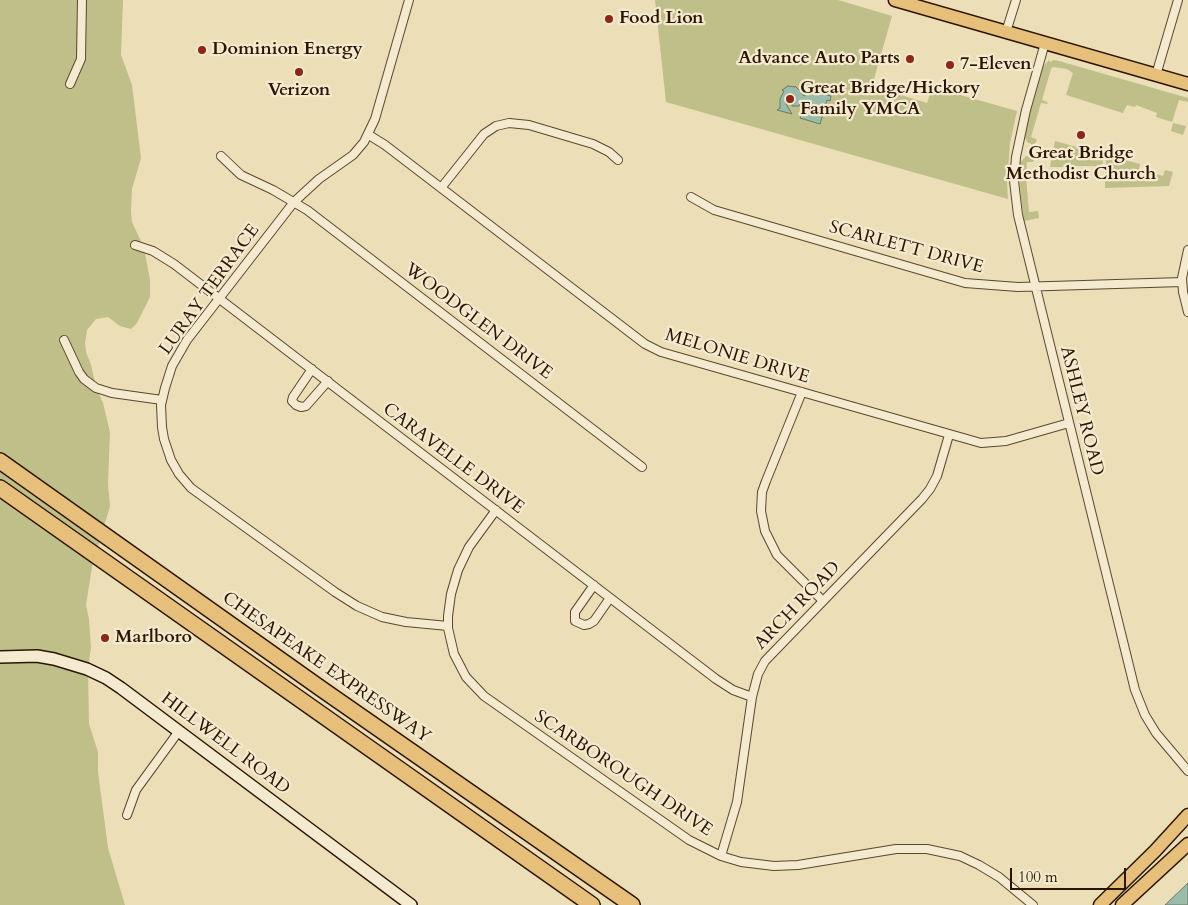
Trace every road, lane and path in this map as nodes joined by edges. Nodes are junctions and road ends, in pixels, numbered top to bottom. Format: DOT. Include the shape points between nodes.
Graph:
graph roads {
  1 [pos="82,0"];
  2 [pos="409,0"];
  3 [pos="895,0"];
  4 [pos="1016,0"];
  5 [pos="1178,0"];
  6 [pos="1006,32"];
  7 [pos="1045,43"];
  8 [pos="1156,75"];
  9 [pos="70,84"];
  10 [pos="1188,84"];
  11 [pos="369,135"];
  12 [pos="222,156"];
  13 [pos="618,160"];
  14 [pos="441,188"];
  15 [pos="691,197"];
  16 [pos="294,202"];
  17 [pos="135,245"];
  18 [pos="1188,250"];
  19 [pos="1182,282"];
  20 [pos="1035,286"];
  21 [pos="219,298"];
  22 [pos="1188,312"];
  23 [pos="64,340"];
  24 [pos="312,369"];
  25 [pos="328,381"];
  26 [pos="802,392"];
  27 [pos="162,400"];
  28 [pos="1069,423"];
  29 [pos="949,435"];
  30 [pos="0,461"];
  31 [pos="642,467"];
  32 [pos="0,488"];
  33 [pos="496,510"];
  34 [pos="594,585"];
  35 [pos="610,598"];
  36 [pos="822,601"];
  37 [pos="448,626"];
  38 [pos="0,657"];
  39 [pos="752,697"];
  40 [pos="179,731"];
  41 [pos="1188,771"];
  42 [pos="127,815"];
  43 [pos="1188,815"];
  44 [pos="1188,844"];
  45 [pos="721,856"];
  46 [pos="601,883"];
  47 [pos="569,889"];
  48 [pos="411,905"];
  49 [pos="587,905"];
  50 [pos="592,905"];
  51 [pos="632,905"];
  52 [pos="641,905"];
  53 [pos="1032,905"];
  54 [pos="1100,905"];
  55 [pos="1122,905"];
  1 -- 9 [label="street" via="81,59"];
  2 -- 11 [label="street, LURAY TERRACE"];
  3 -- 6 [label="main road"];
  4 -- 6 [label="street"];
  5 -- 8 [label="street"];
  6 -- 7 [label="main road"];
  7 -- 8 [label="main road"];
  7 -- 20 [label="street, ASHLEY ROAD" via="1021,126 1014,181 1018,215"];
  8 -- 10 [label="main road"];
  11 -- 14 [label="street, MELONIE DRIVE"];
  11 -- 16 [label="street, LURAY TERRACE" via="353,155"];
  12 -- 16 [label="street, WOODGLEN DRIVE" via="241,175"];
  13 -- 14 [label="street" via="593,144 509,122 484,134"];
  14 -- 26 [label="street, MELONIE DRIVE" via="646,344 666,354"];
  15 -- 20 [label="street, SCARLETT DRIVE" via="714,210 965,283"];
  16 -- 21 [label="street, LURAY TERRACE"];
  16 -- 31 [label="street, WOODGLEN DRIVE"];
  17 -- 21 [label="street, CARAVELLE DRIVE" via="160,254"];
  18 -- 19 [label="street"];
  19 -- 20 [label="street, SCARLETT DRIVE"];
  19 -- 22 [label="street"];
  20 -- 28 [label="street, ASHLEY ROAD"];
  21 -- 24 [label="street, CARAVELLE DRIVE"];
  21 -- 27 [label="street, LURAY TERRACE" via="178,354"];
  23 -- 27 [label="street" via="78,372 96,388"];
  24 -- 25 [label="street, CARAVELLE DRIVE"];
  24 -- 25 [label="street" via="293,397 296,405 306,406"];
  25 -- 33 [label="street, CARAVELLE DRIVE"];
  26 -- 29 [label="street, MELONIE DRIVE"];
  26 -- 36 [label="street" via="766,481 761,511 765,531 777,555"];
  27 -- 37 [label="street, LURAY TERRACE" via="162,427 168,453 179,474 199,496 357,606 396,621"];
  28 -- 29 [label="street, MELONIE DRIVE" via="997,443 981,443"];
  28 -- 41 [label="street, ASHLEY ROAD" via="1135,690 1156,733"];
  29 -- 36 [label="street, ARCH ROAD" via="930,489"];
  30 -- 46 [label="highway, CHESAPEAKE EXPRESSWAY"];
  32 -- 47 [label="highway"];
  33 -- 34 [label="street, CARAVELLE DRIVE"];
  33 -- 37 [label="street, SCARBOROUGH DRIVE" via="469,547 458,570 451,594"];
  34 -- 35 [label="street, CARAVELLE DRIVE"];
  34 -- 35 [label="street" via="575,612 575,621 584,625 594,621"];
  35 -- 39 [label="street, CARAVELLE DRIVE" via="726,686"];
  36 -- 39 [label="street, ARCH ROAD" via="765,661"];
  37 -- 45 [label="street, SCARBOROUGH DRIVE" via="460,668 484,696 688,840"];
  38 -- 40 [label="street, HILLWELL ROAD" via="37,656 87,669 121,688"];
  39 -- 45 [label="street, ARCH ROAD" via="737,802"];
  40 -- 42 [label="street" via="136,790"];
  40 -- 48 [label="street, HILLWELL ROAD"];
  43 -- 54 [label="main road"];
  44 -- 55 [label="main road"];
  45 -- 53 [label="street, SCARBOROUGH DRIVE" via="774,866 896,849 927,849 960,856 979,865"];
  46 -- 51 [label="highway, CHESAPEAKE EXPRESSWAY"];
  46 -- 52 [label="highway"];
  47 -- 49 [label="highway"];
  47 -- 50 [label="highway"];
}
